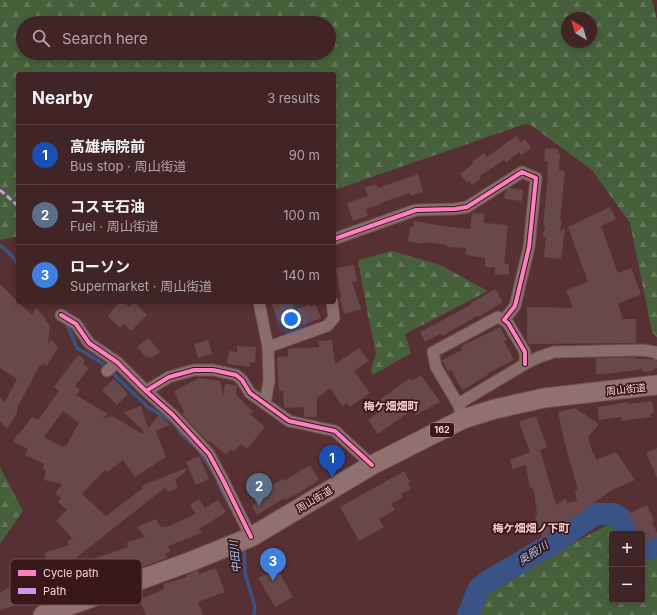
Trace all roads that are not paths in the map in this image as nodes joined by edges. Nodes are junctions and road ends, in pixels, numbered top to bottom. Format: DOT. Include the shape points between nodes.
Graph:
graph roads {
  1 [pos="336,238"];
  2 [pos="259,304"];
  3 [pos="332,304"];
  4 [pos="61,315"];
  5 [pos="504,320"];
  6 [pos="268,347"];
  7 [pos="657,354"];
  8 [pos="525,364"];
  9 [pos="657,385"];
  10 [pos="146,391"];
  11 [pos="264,403"];
  12 [pos="461,412"];
  13 [pos="372,465"];
  14 [pos="246,539"];
  15 [pos="142,579"];
  16 [pos="71,605"];
  17 [pos="43,615"];
  1 -- 5 [label="street" via="416,210 455,209 467,206 522,172 536,178 529,247 515,306"];
  2 -- 6 [label="street"];
  3 -- 6 [label="street" via="334,318 327,326"];
  4 -- 10 [label="street" via="76,324 89,343 112,366"];
  5 -- 8 [label="street" via="525,352"];
  5 -- 12 [label="street" via="498,318 433,352 436,368"];
  6 -- 11 [label="street" via="269,381"];
  7 -- 8 [label="street" via="643,350 554,352"];
  8 -- 12 [label="street"];
  9 -- 12 [label="highway, 周山街道 / 162" via="544,398 495,409"];
  10 -- 11 [label="street" via="169,377 184,372 214,370 240,377 250,393"];
  10 -- 14 [label="street" via="173,415 205,450"];
  11 -- 13 [label="street" via="289,421 335,431"];
  12 -- 13 [label="highway, 周山街道 / 162"];
  13 -- 14 [label="highway, 周山街道 / 162"];
  14 -- 15 [label="highway, 周山街道 / 162"];
  16 -- 17 [label="highway, 周山街道 / 162"];
}
